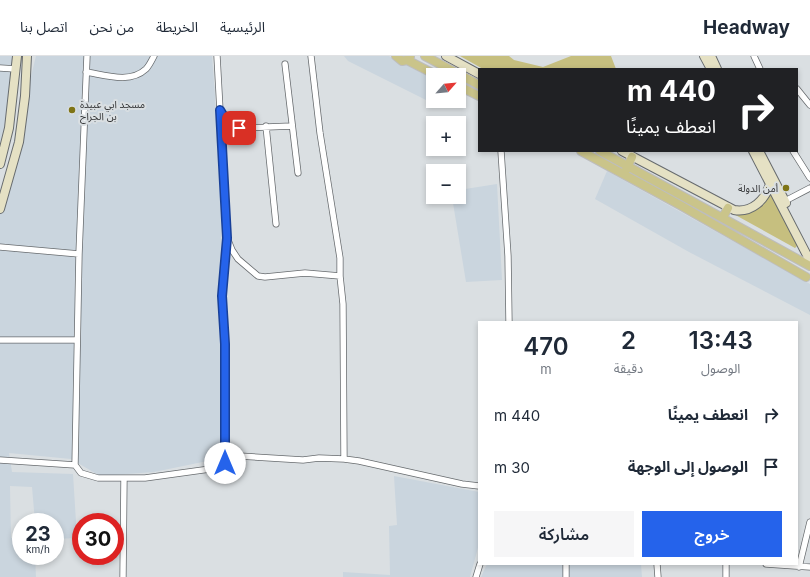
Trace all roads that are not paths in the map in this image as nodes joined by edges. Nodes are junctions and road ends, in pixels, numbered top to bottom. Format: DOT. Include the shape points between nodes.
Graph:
graph roads {
  1 [pos="17,56"];
  2 [pos="27,56"];
  3 [pos="87,56"];
  4 [pos="154,56"];
  5 [pos="217,56"];
  6 [pos="311,56"];
  7 [pos="396,56"];
  8 [pos="425,56"];
  9 [pos="446,56"];
  10 [pos="704,56"];
  11 [pos="711,56"];
  12 [pos="754,56"];
  13 [pos="409,58"];
  14 [pos="284,64"];
  15 [pos="0,68"];
  16 [pos="710,68"];
  17 [pos="717,68"];
  18 [pos="760,68"];
  19 [pos="16,69"];
  20 [pos="426,69"];
  21 [pos="86,72"];
  22 [pos="478,73"];
  23 [pos="478,84"];
  24 [pos="466,90"];
  25 [pos="798,90"];
  26 [pos="478,96"];
  27 [pos="810,105"];
  28 [pos="220,110"];
  29 [pos="266,126"];
  30 [pos="292,126"];
  31 [pos="501,152"];
  32 [pos="583,152"];
  33 [pos="602,152"];
  34 [pos="624,152"];
  35 [pos="754,152"];
  36 [pos="760,152"];
  37 [pos="794,152"];
  38 [pos="632,157"];
  39 [pos="0,164"];
  40 [pos="628,166"];
  41 [pos="298,173"];
  42 [pos="624,175"];
  43 [pos="810,178"];
  44 [pos="770,184"];
  45 [pos="810,188"];
  46 [pos="785,201"];
  47 [pos="0,208"];
  48 [pos="728,208"];
  49 [pos="723,217"];
  50 [pos="276,224"];
  51 [pos="227,238"];
  52 [pos="0,247"];
  53 [pos="810,250"];
  54 [pos="79,254"];
  55 [pos="810,261"];
  56 [pos="810,266"];
  57 [pos="340,276"];
  58 [pos="808,280"];
  59 [pos="509,321"];
  60 [pos="0,340"];
  61 [pos="77,340"];
  62 [pos="344,459"];
  63 [pos="0,460"];
  64 [pos="225,463"];
  65 [pos="75,465"];
  66 [pos="124,478"];
  67 [pos="478,486"];
  68 [pos="810,522"];
  69 [pos="480,565"];
  70 [pos="566,565"];
  71 [pos="657,565"];
  72 [pos="726,565"];
  73 [pos="782,565"];
  74 [pos="799,566"];
  75 [pos="810,567"];
  76 [pos="123,577"];
  77 [pos="476,577"];
  78 [pos="566,577"];
  79 [pos="658,577"];
  80 [pos="726,577"];
  1 -- 19 [label="main road"];
  2 -- 47 [label="main road" via="19,142"];
  3 -- 21 [label="street"];
  4 -- 21 [label="street" via="147,68 137,75 126,78"];
  5 -- 28 [label="street"];
  6 -- 57 [label="street" via="320,133 340,258"];
  7 -- 13 [label="main road" via="400,60"];
  8 -- 23 [label="main road"];
  9 -- 22 [label="main road"];
  10 -- 16 [label="main road"];
  11 -- 17 [label="main road"];
  12 -- 18 [label="street"];
  13 -- 20 [label="main road"];
  14 -- 30 [label="street"];
  15 -- 19 [label="street"];
  19 -- 39 [label="main road" via="9,128"];
  21 -- 54 [label="street"];
  24 -- 26 [label="main road"];
  25 -- 27 [label="street"];
  28 -- 29 [label="street" via="226,120 239,128"];
  28 -- 51 [label="street"];
  29 -- 30 [label="street"];
  29 -- 50 [label="street"];
  30 -- 41 [label="street"];
  31 -- 59 [label="street" via="508,256"];
  32 -- 42 [label="main road"];
  33 -- 40 [label="main road"];
  34 -- 38 [label="main road"];
  35 -- 44 [label="main road"];
  36 -- 46 [label="main road"];
  37 -- 43 [label="street"];
  38 -- 40 [label="main road"];
  38 -- 48 [label="main road"];
  40 -- 42 [label="main road"];
  40 -- 49 [label="main road"];
  42 -- 58 [label="main road"];
  44 -- 48 [label="main road" via="764,198 753,206 741,210"];
  44 -- 55 [label="main road"];
  45 -- 46 [label="street"];
  46 -- 53 [label="main road"];
  48 -- 49 [label="main road"];
  49 -- 56 [label="main road"];
  51 -- 57 [label="street" via="238,259 258,276 305,273"];
  51 -- 64 [label="street" via="222,296 225,344"];
  52 -- 54 [label="street"];
  54 -- 61 [label="street"];
  56 -- 58 [label="main road" via="806,272"];
  57 -- 62 [label="street" via="343,304"];
  60 -- 61 [label="street"];
  61 -- 65 [label="street"];
  62 -- 64 [label="street" via="303,460 239,456"];
  62 -- 67 [label="street"];
  63 -- 65 [label="street"];
  64 -- 66 [label="street" via="210,469 145,478"];
  65 -- 66 [label="street" via="81,473 98,478"];
  66 -- 76 [label="street"];
  68 -- 74 [label="street"];
  69 -- 77 [label="street"];
  70 -- 78 [label="street"];
  71 -- 79 [label="street"];
  72 -- 80 [label="street"];
  73 -- 74 [label="street"];
  74 -- 75 [label="street"];
}
